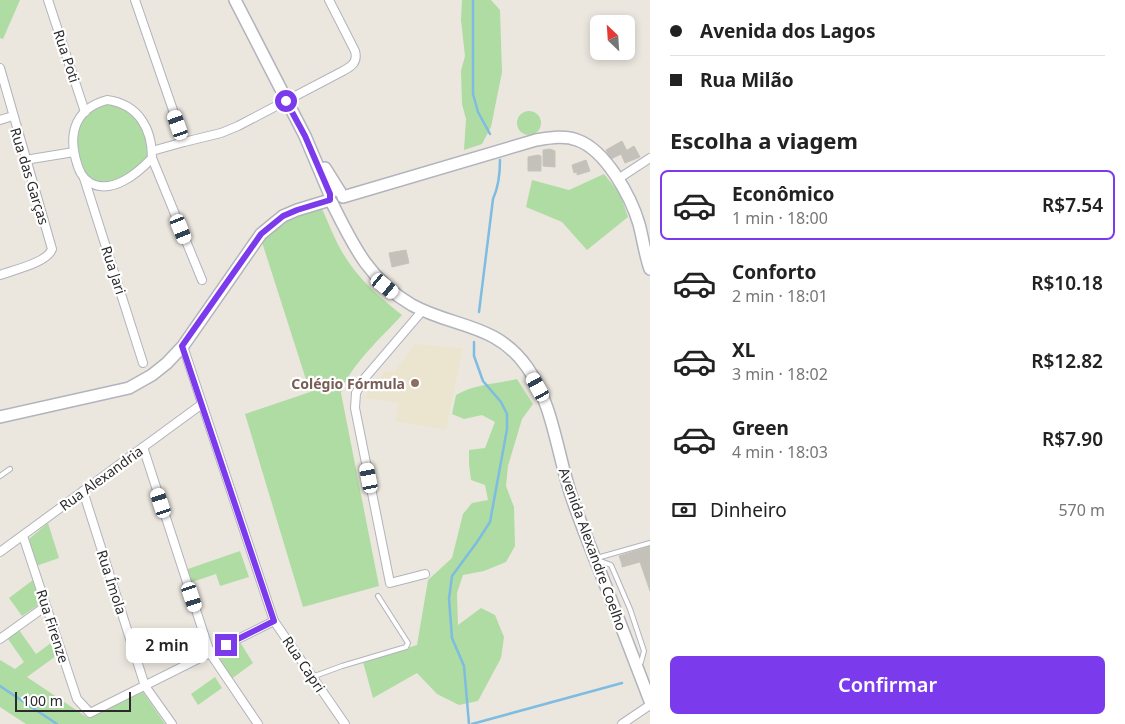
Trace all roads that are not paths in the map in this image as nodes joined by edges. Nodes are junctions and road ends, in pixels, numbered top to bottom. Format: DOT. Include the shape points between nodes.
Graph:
graph roads {
  1 [pos="48,0"];
  2 [pos="135,0"];
  3 [pos="235,0"];
  4 [pos="329,0"];
  5 [pos="0,68"];
  6 [pos="286,101"];
  7 [pos="85,112"];
  8 [pos="13,116"];
  9 [pos="0,120"];
  10 [pos="184,142"];
  11 [pos="74,152"];
  12 [pos="152,154"];
  13 [pos="650,158"];
  14 [pos="25,160"];
  15 [pos="84,178"];
  16 [pos="618,179"];
  17 [pos="336,198"];
  18 [pos="650,269"];
  19 [pos="0,275"];
  20 [pos="202,280"];
  21 [pos="423,310"];
  22 [pos="182,346"];
  23 [pos="143,362"];
  24 [pos="202,404"];
  25 [pos="0,417"];
  26 [pos="143,447"];
  27 [pos="10,469"];
  28 [pos="0,476"];
  29 [pos="83,492"];
  30 [pos="23,536"];
  31 [pos="650,543"];
  32 [pos="0,552"];
  33 [pos="595,559"];
  34 [pos="425,574"];
  35 [pos="378,596"];
  36 [pos="46,606"];
  37 [pos="274,621"];
  38 [pos="0,639"];
  39 [pos="210,653"];
  40 [pos="312,677"];
  41 [pos="145,686"];
  42 [pos="650,701"];
  43 [pos="650,705"];
  44 [pos="172,724"];
  45 [pos="258,724"];
  46 [pos="344,724"];
  47 [pos="622,724"];
  1 -- 7 [label="street, Rua Poti"];
  2 -- 10 [label="street"];
  3 -- 6 [label="main road, Avenida Alexandre Coelho"];
  4 -- 6 [label="street" via="357,58 343,71"];
  5 -- 8 [label="street, Rua das Garças"];
  6 -- 10 [label="street" via="231,129"];
  6 -- 17 [label="main road, Avenida Alexandre Coelho"];
  7 -- 11 [label="street" via="74,131"];
  7 -- 12 [label="street" via="107,100 127,105 142,120 151,140"];
  8 -- 9 [label="street"];
  8 -- 14 [label="street, Rua das Garças"];
  10 -- 12 [label="street"];
  11 -- 14 [label="street"];
  11 -- 15 [label="street"];
  12 -- 15 [label="street" via="141,170 121,182 96,185"];
  12 -- 20 [label="street"];
  13 -- 16 [label="street"];
  14 -- 19 [label="street, Rua das Garças" via="51,244 50,254 40,261"];
  15 -- 23 [label="street, Rua Jari"];
  16 -- 17 [label="main road" via="588,145 562,137 536,140"];
  16 -- 18 [label="main road" via="636,214"];
  17 -- 21 [label="main road, Avenida Alexandre Coelho" via="345,229 372,274 395,294"];
  17 -- 22 [label="main road" via="283,216 261,234"];
  21 -- 33 [label="main road, Avenida Alexandre Coelho" via="490,334 527,367 543,399 570,494"];
  21 -- 34 [label="street" via="364,379 356,393 355,408 390,583"];
  22 -- 24 [label="street, Rua Capri"];
  22 -- 25 [label="main road" via="167,363 130,388"];
  24 -- 26 [label="street, Rua Alexandria"];
  24 -- 37 [label="street, Rua Capri"];
  26 -- 29 [label="street, Rua Alexandria"];
  26 -- 39 [label="street"];
  27 -- 28 [label="lane"];
  29 -- 30 [label="street, Rua Alexandria"];
  29 -- 41 [label="street, Rua Ímola"];
  30 -- 32 [label="street, Rua Alexandria"];
  30 -- 36 [label="street, Rua Firenze"];
  31 -- 33 [label="lane"];
  33 -- 42 [label="main road, Avenida Alexandre Coelho"];
  35 -- 40 [label="lane" via="408,643 406,648"];
  36 -- 38 [label="street"];
  36 -- 41 [label="street, Rua Firenze" via="77,699 90,713"];
  37 -- 39 [label="street"];
  37 -- 40 [label="street, Rua Capri"];
  39 -- 41 [label="street"];
  39 -- 45 [label="street"];
  40 -- 46 [label="street, Rua Capri"];
  41 -- 44 [label="street, Rua Ímola"];
  43 -- 47 [label="street"];
}
